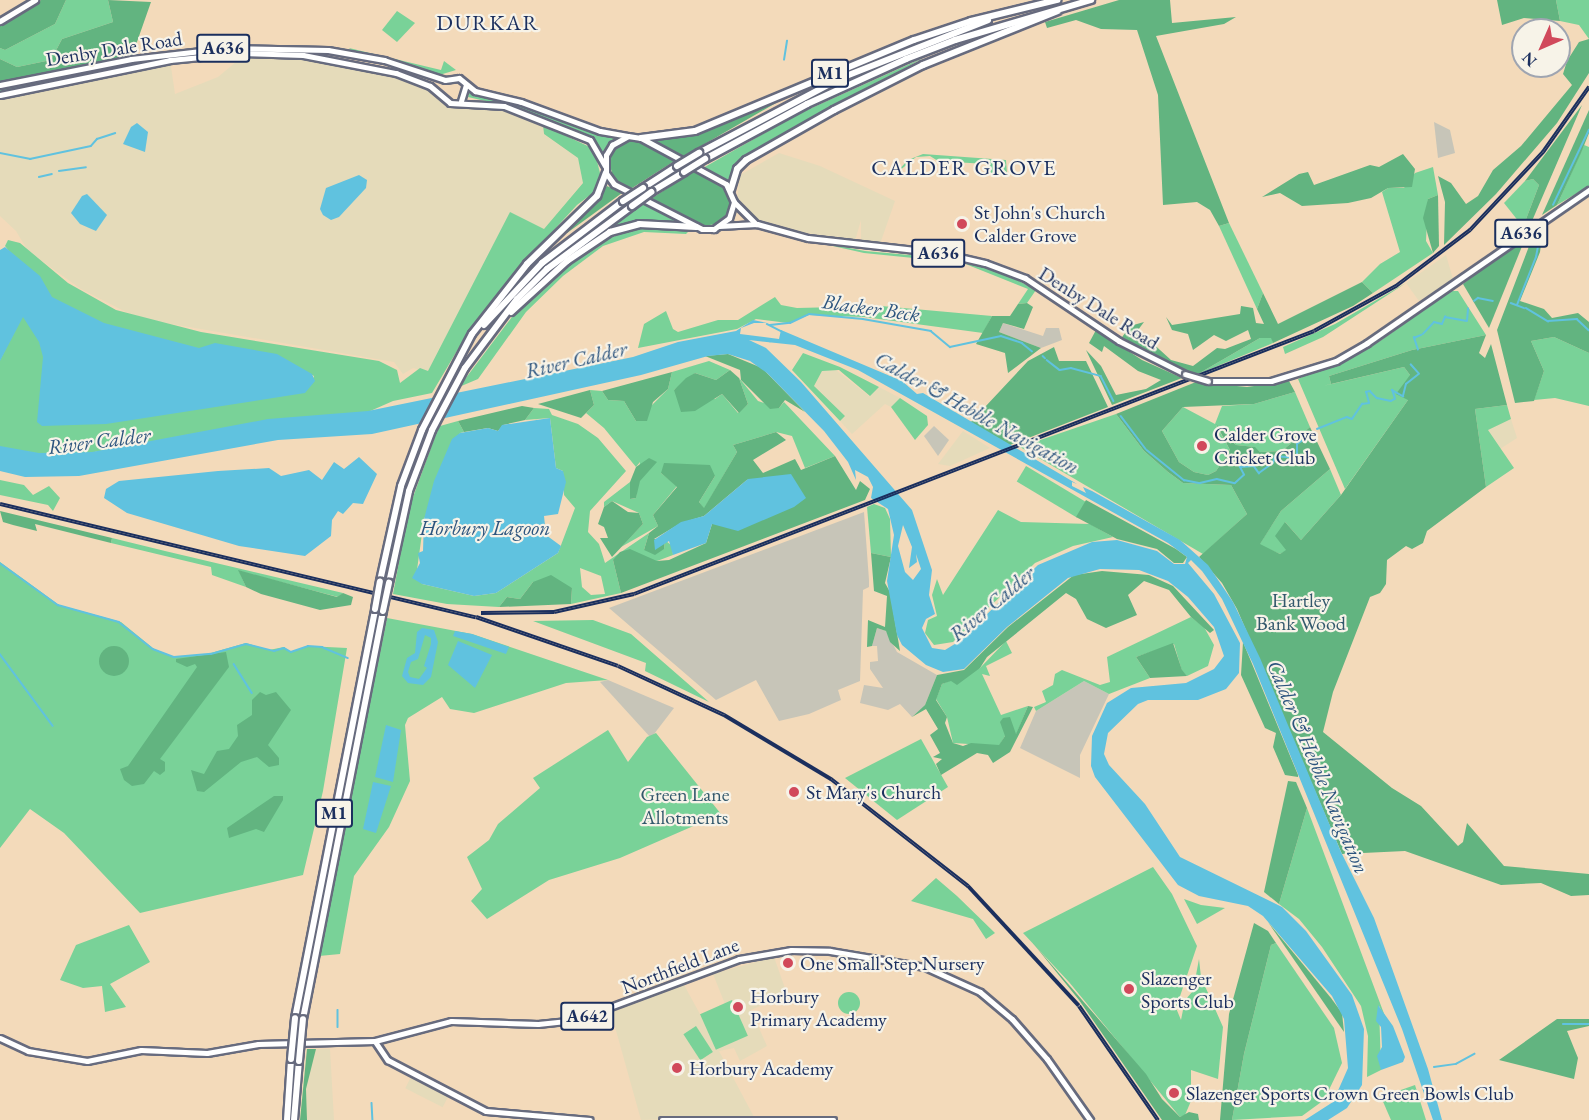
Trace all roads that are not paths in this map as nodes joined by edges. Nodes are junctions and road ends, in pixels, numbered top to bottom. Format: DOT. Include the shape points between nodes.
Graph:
graph roads {
  1 [pos="35,0"];
  2 [pos="1091,0"];
  3 [pos="1055,1"];
  4 [pos="1020,10"];
  5 [pos="0,21"];
  6 [pos="1024,21"];
  7 [pos="445,80"];
  8 [pos="0,85"];
  9 [pos="465,85"];
  10 [pos="0,95"];
  11 [pos="441,95"];
  12 [pos="461,101"];
  13 [pos="628,136"];
  14 [pos="641,138"];
  15 [pos="606,169"];
  16 [pos="730,189"];
  17 [pos="1589,190"];
  18 [pos="734,202"];
  19 [pos="757,224"];
  20 [pos="719,226"];
  21 [pos="696,227"];
  22 [pos="490,333"];
  23 [pos="465,350"];
  24 [pos="0,1038"];
  25 [pos="375,1041"];
  26 [pos="287,1120"];
  27 [pos="294,1120"];
  28 [pos="590,1120"];
  29 [pos="662,1120"];
  30 [pos="834,1120"];
  31 [pos="1090,1120"];
  1 -- 5 [label="main road"];
  2 -- 6 [label="highway, M1"];
  3 -- 4 [label="highway, M1"];
  4 -- 14 [label="highway, M1" via="971,21 872,55 695,131"];
  4 -- 23 [label="highway, M1, bridge" via="914,47 841,78 677,166 542,263"];
  6 -- 16 [label="highway, M1" via="881,85 753,155 736,169"];
  6 -- 22 [label="highway, M1, bridge" via="955,40 846,85 684,171 547,269"];
  7 -- 8 [label="main road, Denby Dale Road / A636" via="384,60 283,46 131,58"];
  7 -- 9 [label="main road, Denby Dale Road" via="456,77"];
  7 -- 11 [label="main road"];
  9 -- 12 [label="main road"];
  9 -- 13 [label="main road, Denby Dale Road" via="592,129"];
  10 -- 11 [label="main road, Denby Dale Road / A636" via="140,64 270,52 381,69 414,79"];
  11 -- 12 [label="main road, Denby Dale Road" via="450,104"];
  12 -- 15 [label="main road, Denby Dale Road" via="504,105 580,135 595,145"];
  13 -- 14 [label="main road, Denby Dale Road"];
  13 -- 15 [label="main road" via="609,149"];
  14 -- 16 [label="main road"];
  15 -- 21 [label="main road, Denby Dale Road" via="618,187"];
  15 -- 23 [label="highway" via="597,196 527,264 472,334"];
  16 -- 18 [label="main road"];
  17 -- 19 [label="main road, Denby Dale Road / A636, bridge" via="1367,344 1336,361 1271,381 1208,381 1185,374 1119,341 1025,278 985,263 942,253 808,238"];
  18 -- 19 [label="main road, Denby Dale Road / A636"];
  18 -- 20 [label="main road" via="729,218"];
  19 -- 20 [label="main road, Denby Dale Road / A636"];
  20 -- 21 [label="main road, Denby Dale Road" via="708,230"];
  21 -- 22 [label="highway" via="639,224 594,240 538,285"];
  22 -- 27 [label="highway, M1, bridge" via="458,379 432,430 409,491 303,1019"];
  23 -- 26 [label="highway, M1, bridge" via="422,430 401,486 295,1018"];
  24 -- 25 [label="main road, Northfield Lane / A642" via="28,1051 87,1061 141,1050 207,1053 297,1041"];
  25 -- 28 [label="main road" via="388,1060 486,1111"];
  25 -- 31 [label="main road, Northfield Lane / A642" via="451,1021 538,1024 575,1020 739,958 792,950 890,958 972,987 1023,1031 1064,1080"];
  29 -- 30 [label="main road"];
}
